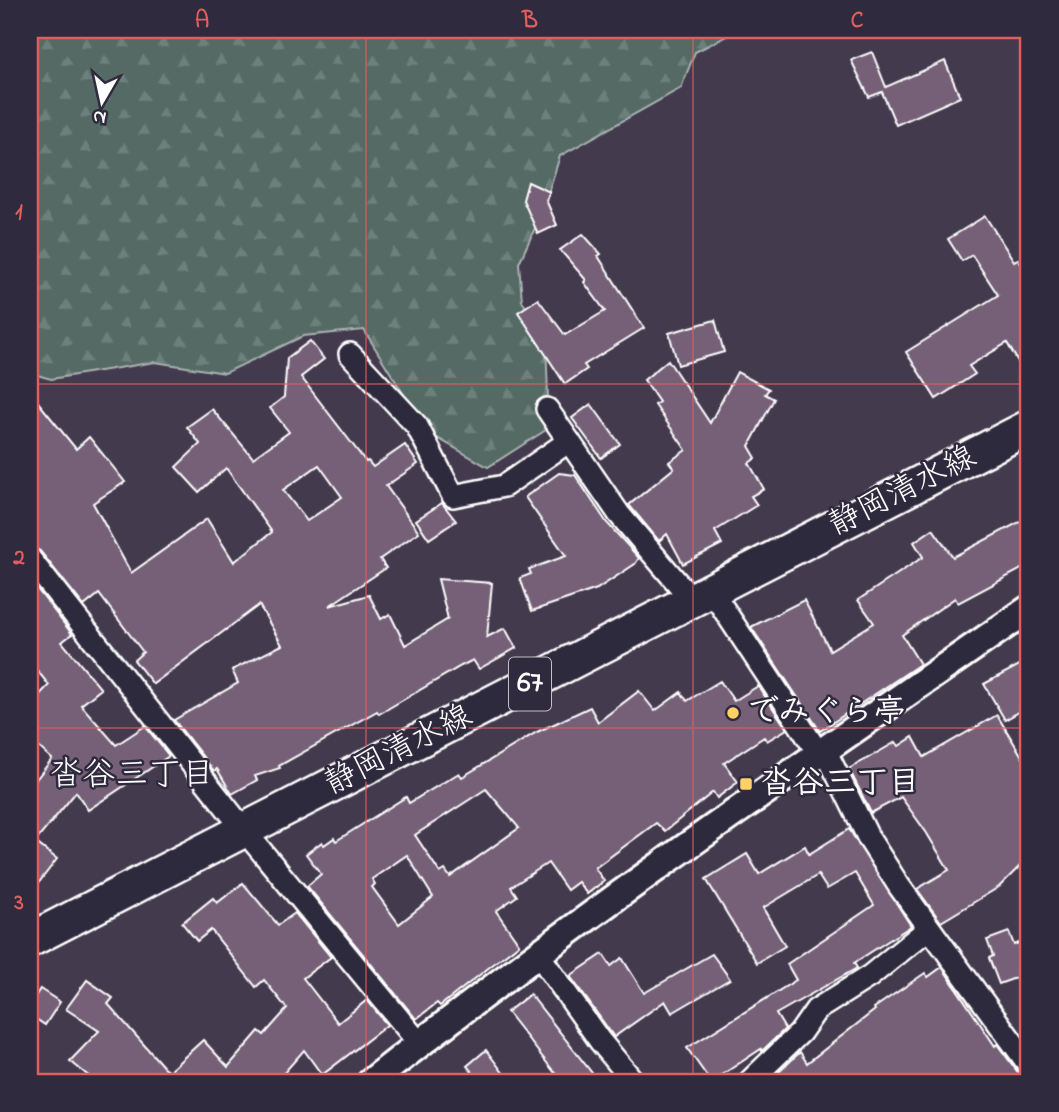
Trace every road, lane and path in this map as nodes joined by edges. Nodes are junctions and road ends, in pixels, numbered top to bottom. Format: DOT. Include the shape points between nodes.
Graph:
graph roads {
  1 [pos="350,354"];
  2 [pos="547,409"];
  3 [pos="1029,427"];
  4 [pos="569,441"];
  5 [pos="30,559"];
  6 [pos="701,595"];
  7 [pos="1029,609"];
  8 [pos="822,752"];
  9 [pos="244,830"];
  10 [pos="929,929"];
  11 [pos="30,940"];
  12 [pos="539,955"];
  13 [pos="419,1043"];
  14 [pos="1029,1065"];
  15 [pos="371,1082"];
  16 [pos="634,1082"];
  17 [pos="749,1082"];
  1 -- 4 [label="street" via="417,426 453,496 504,486"];
  2 -- 4 [label="street"];
  3 -- 6 [label="main road, 静岡清水線 / 67"];
  4 -- 6 [label="street" via="619,514"];
  5 -- 9 [label="street"];
  6 -- 8 [label="street"];
  6 -- 9 [label="main road, 静岡清水線 / 67"];
  7 -- 8 [label="street"];
  8 -- 10 [label="street" via="869,838"];
  8 -- 12 [label="street"];
  9 -- 11 [label="main road, 静岡清水線 / 67"];
  9 -- 13 [label="street"];
  10 -- 14 [label="street"];
  10 -- 17 [label="street" via="870,976 816,1010 800,1034"];
  12 -- 13 [label="street"];
  12 -- 16 [label="street"];
  13 -- 15 [label="street"];
}
